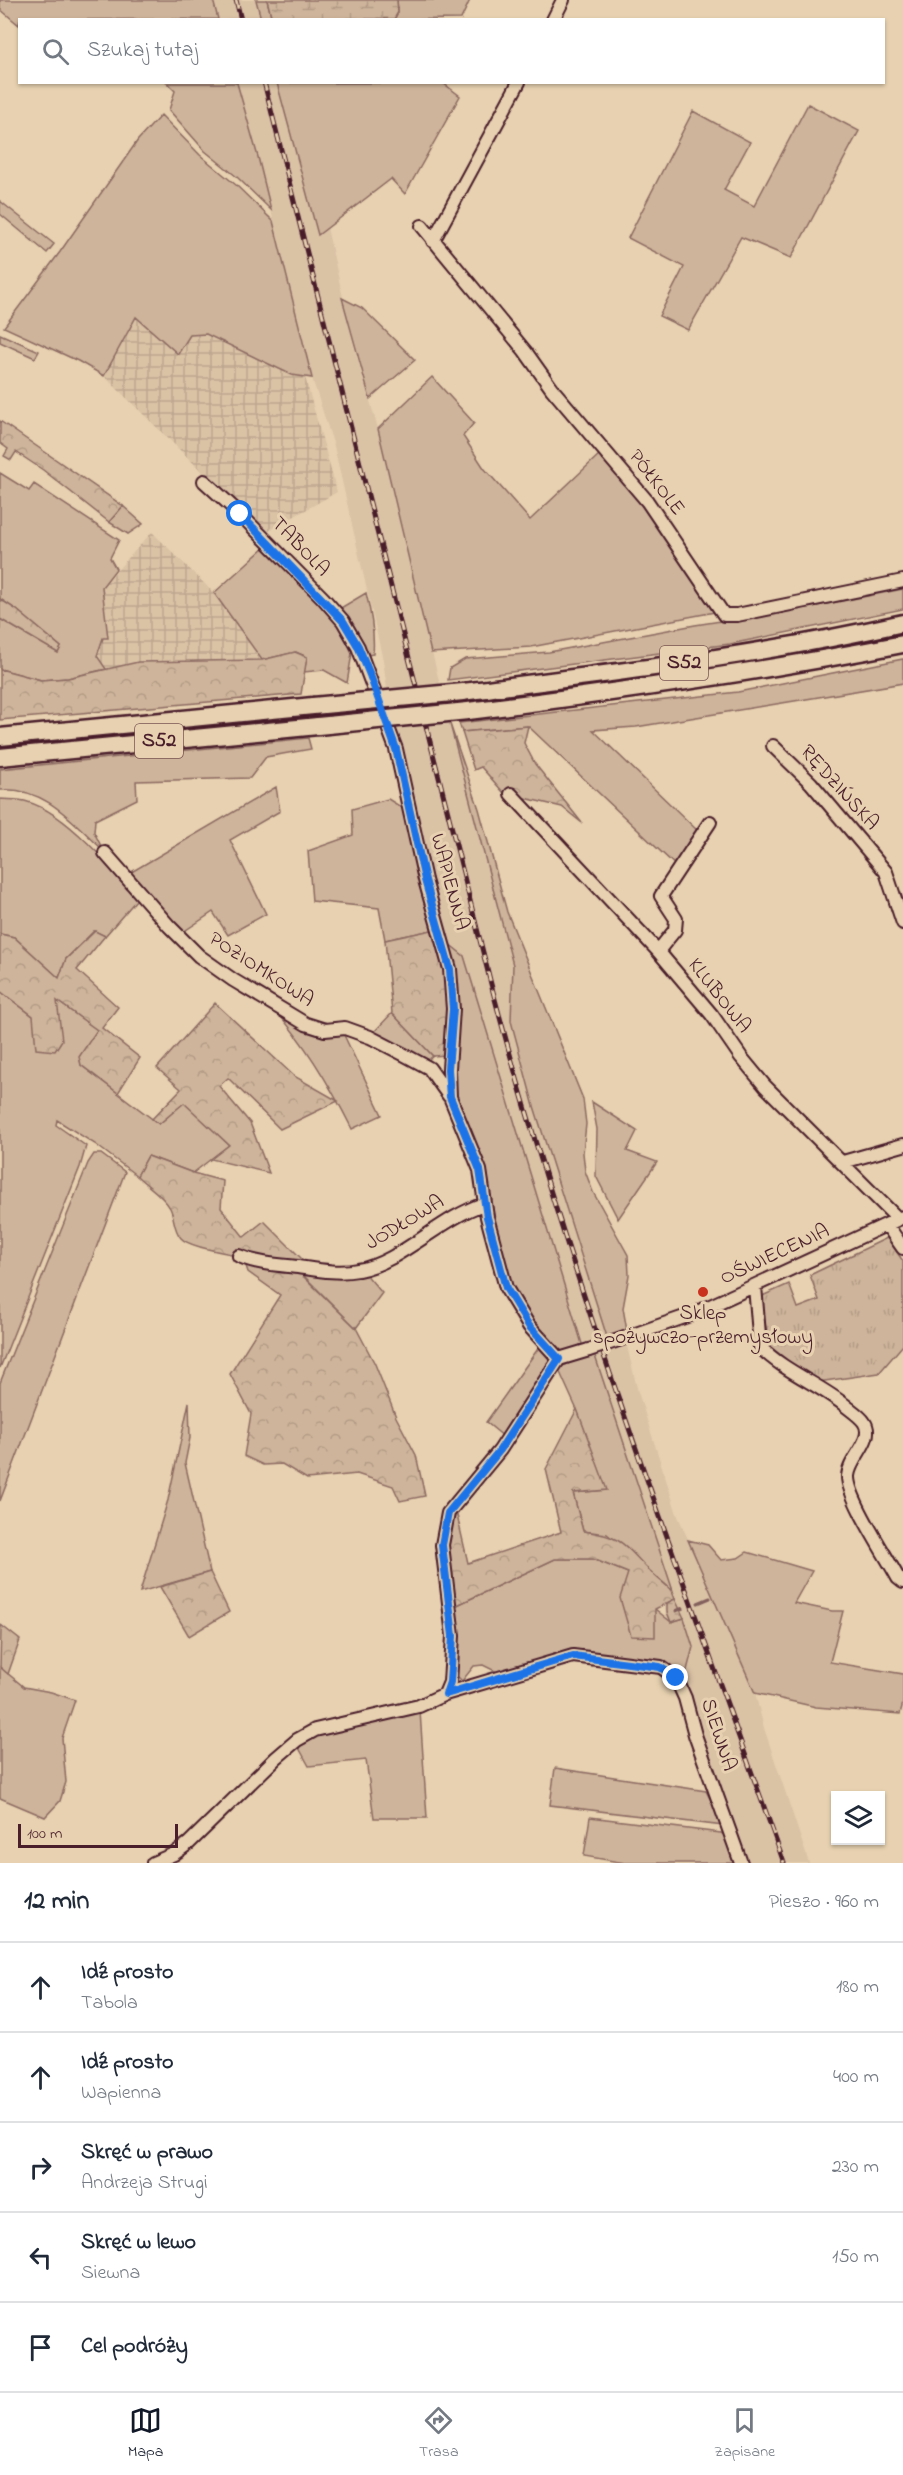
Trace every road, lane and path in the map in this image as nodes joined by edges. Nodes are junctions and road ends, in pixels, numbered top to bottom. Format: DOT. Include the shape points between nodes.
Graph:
graph roads {
  1 [pos="563,0"];
  2 [pos="554,18"];
  3 [pos="518,84"];
  4 [pos="422,226"];
  5 [pos="433,240"];
  6 [pos="204,481"];
  7 [pos="903,581"];
  8 [pos="903,623"];
  9 [pos="903,644"];
  10 [pos="0,737"];
  11 [pos="773,746"];
  12 [pos="396,749"];
  13 [pos="0,757"];
  14 [pos="511,794"];
  15 [pos="710,822"];
  16 [pos="105,853"];
  17 [pos="903,923"];
  18 [pos="658,951"];
  19 [pos="449,1060"];
  20 [pos="429,1068"];
  21 [pos="450,1097"];
  22 [pos="903,1145"];
  23 [pos="843,1162"];
  24 [pos="484,1203"];
  25 [pos="896,1220"];
  26 [pos="903,1248"];
  27 [pos="239,1256"];
  28 [pos="755,1286"];
  29 [pos="559,1359"];
  30 [pos="903,1582"];
  31 [pos="446,1694"];
  32 [pos="153,1863"];
  33 [pos="741,1863"];
  1 -- 2 [label="street"];
  3 -- 5 [label="street"];
  4 -- 5 [label="street, PÓŁKOLE"];
  5 -- 7 [label="street, PÓŁKOLE" via="647,501 724,615"];
  6 -- 12 [label="street, TABOLA" via="343,621 358,646"];
  8 -- 10 [label="highway, S52, bridge" via="767,650 463,692"];
  9 -- 13 [label="highway, S52, bridge" via="672,685 468,711"];
  11 -- 17 [label="street, RĘDZIŃSKA" via="811,783 886,872"];
  12 -- 19 [label="street, WAPIENNA" via="425,880 450,969 453,1009"];
  14 -- 18 [label="street, KLUBOWA"];
  15 -- 18 [label="street" via="661,896 676,919 675,930"];
  16 -- 20 [label="street, POZIOMKOWA" via="199,956 233,980 306,1024 325,1030 345,1028"];
  18 -- 23 [label="street, KLUBOWA" via="765,1086"];
  19 -- 20 [label="street"];
  19 -- 21 [label="street, WAPIENNA"];
  20 -- 21 [label="street, POZIOMKOWA"];
  21 -- 24 [label="street, WAPIENNA" via="480,1170"];
  22 -- 23 [label="street"];
  23 -- 25 [label="street, KLUBOWA"];
  24 -- 27 [label="street, JODŁOWA" via="467,1209 370,1268 328,1272"];
  24 -- 29 [label="street, WAPIENNA" via="506,1288 529,1326"];
  25 -- 26 [label="street, KLUBOWA"];
  25 -- 28 [label="street, OŚWIECENIA"];
  28 -- 29 [label="street, OŚWIECENIA, bridge" via="693,1314"];
  28 -- 30 [label="street" via="760,1347 780,1365 825,1390 864,1422 866,1438 853,1460 849,1483 856,1504"];
  29 -- 31 [label="street" via="500,1450 448,1513 442,1545 453,1636"];
  31 -- 32 [label="street, SIEWNA" via="419,1706 315,1730 297,1740 189,1844"];
  31 -- 33 [label="street, SIEWNA" via="573,1656 667,1670 681,1686"];
}
